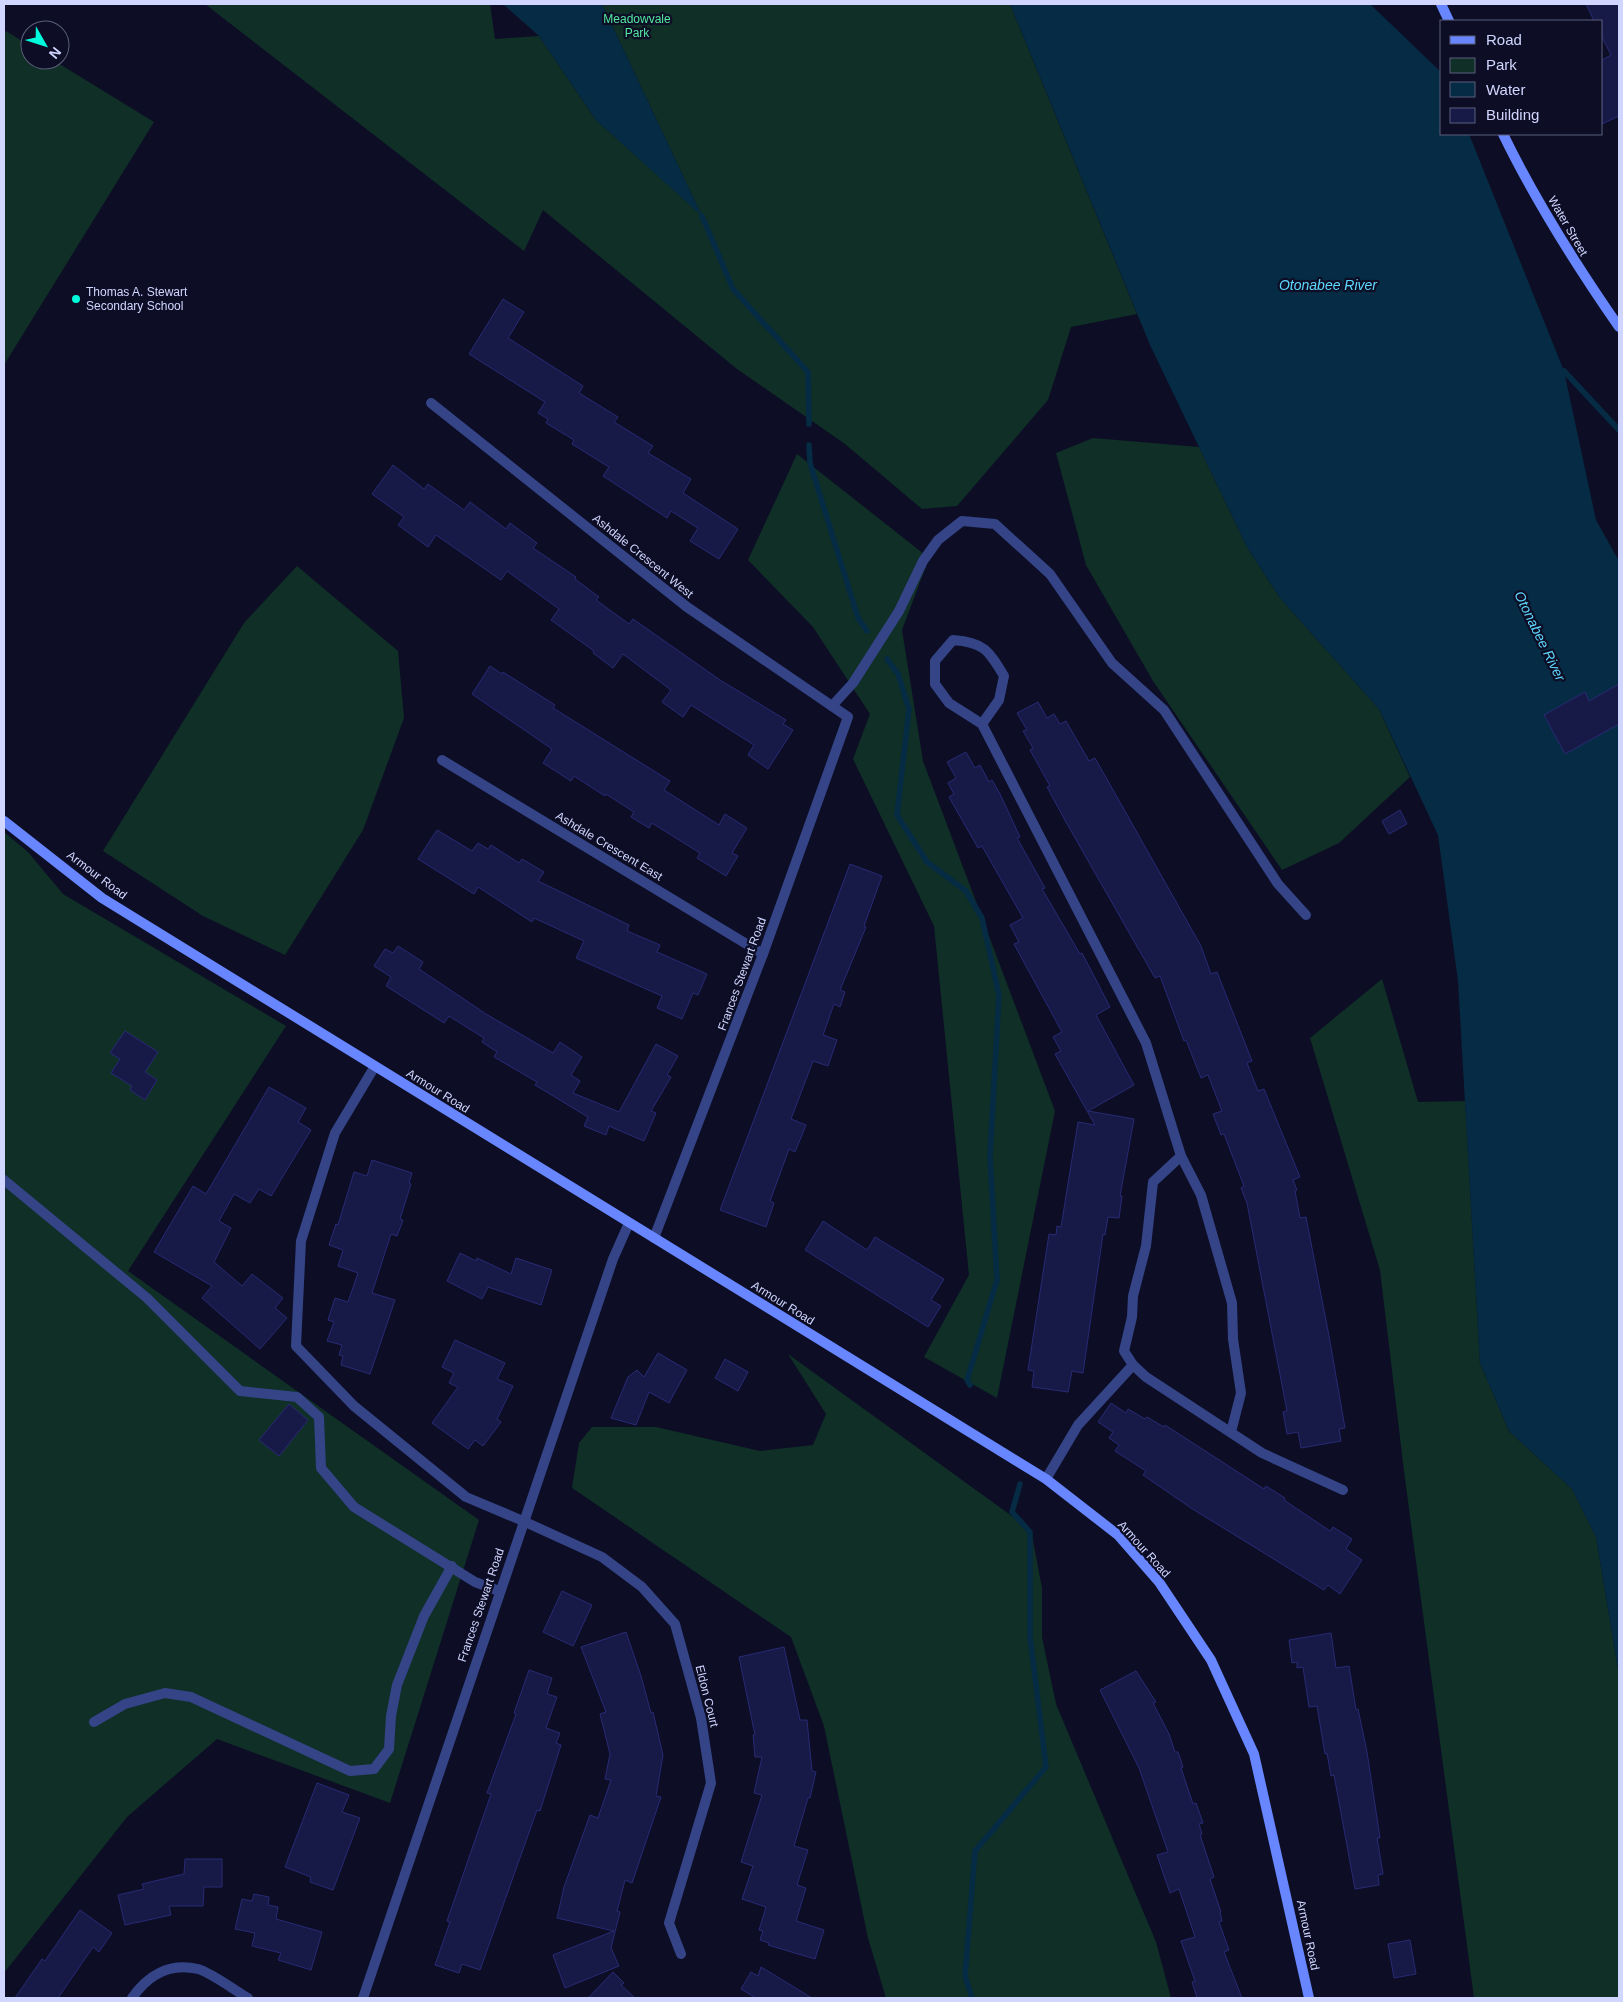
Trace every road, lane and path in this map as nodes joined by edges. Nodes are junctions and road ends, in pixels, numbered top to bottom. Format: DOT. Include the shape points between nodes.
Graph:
graph roads {
  1 [pos="1441,4"];
  2 [pos="1449,20"];
  3 [pos="1503,135"];
  4 [pos="1619,327"];
  5 [pos="431,403"];
  6 [pos="832,706"];
  7 [pos="848,717"];
  8 [pos="982,724"];
  9 [pos="442,760"];
  10 [pos="4,821"];
  11 [pos="1306,915"];
  12 [pos="763,954"];
  13 [pos="376,1066"];
  14 [pos="1181,1156"];
  15 [pos="4,1180"];
  16 [pos="630,1223"];
  17 [pos="654,1238"];
  18 [pos="1133,1365"];
  19 [pos="1231,1432"];
  20 [pos="1046,1479"];
  21 [pos="1343,1490"];
  22 [pos="523,1521"];
  23 [pos="452,1566"];
  24 [pos="499,1591"];
  25 [pos="94,1722"];
  26 [pos="681,1954"];
  27 [pos="132,1998"];
  28 [pos="248,1998"];
  29 [pos="363,1998"];
  30 [pos="1309,1998"];
  1 -- 2 [label="main road"];
  3 -- 4 [label="main road, Water Street" via="1579,270"];
  5 -- 6 [label="street, Ashdale Crescent West" via="687,607"];
  6 -- 7 [label="street, Ashdale Crescent West"];
  6 -- 11 [label="street" via="853,683 899,611 923,562 938,540 962,521 996,524 1050,574 1112,663 1164,710 1278,884"];
  7 -- 12 [label="street, Frances Stewart Road"];
  8 -- 8 [label="street" via="999,700 1004,676 991,655 973,642 953,640 935,660 935,684 949,703"];
  8 -- 14 [label="street" via="1146,1043"];
  9 -- 12 [label="street, Ashdale Crescent East"];
  10 -- 13 [label="main road, Armour Road" via="102,898"];
  12 -- 17 [label="street, Frances Stewart Road"];
  13 -- 16 [label="main road, Armour Road"];
  13 -- 22 [label="street, Eldon Court" via="335,1133 301,1241 296,1346 354,1406 466,1497"];
  14 -- 18 [label="street" via="1153,1182 1146,1246 1124,1351"];
  14 -- 19 [label="street" via="1201,1195 1232,1303 1233,1339 1241,1393"];
  15 -- 23 [label="street" via="147,1298 240,1391 298,1397 319,1417 321,1468 354,1507"];
  16 -- 17 [label="main road, Armour Road"];
  16 -- 22 [label="street, Frances Stewart Road" via="613,1259"];
  17 -- 20 [label="main road, Armour Road"];
  18 -- 19 [label="street" via="1146,1377"];
  18 -- 20 [label="street" via="1078,1425"];
  19 -- 21 [label="street" via="1262,1453"];
  20 -- 30 [label="main road, Armour Road" via="1118,1535 1159,1582 1211,1660 1254,1754"];
  22 -- 24 [label="street, Frances Stewart Road"];
  22 -- 26 [label="street, Eldon Court" via="602,1557 642,1587 675,1624 701,1718 711,1783 669,1923"];
  23 -- 24 [label="street" via="475,1582"];
  23 -- 25 [label="street" via="424,1616 400,1676 391,1716 389,1749 374,1769 350,1771 191,1697 165,1693 125,1704"];
  24 -- 29 [label="street, Frances Stewart Road"];
  27 -- 28 [label="street" via="143,1983 170,1968 198,1969"];
}
